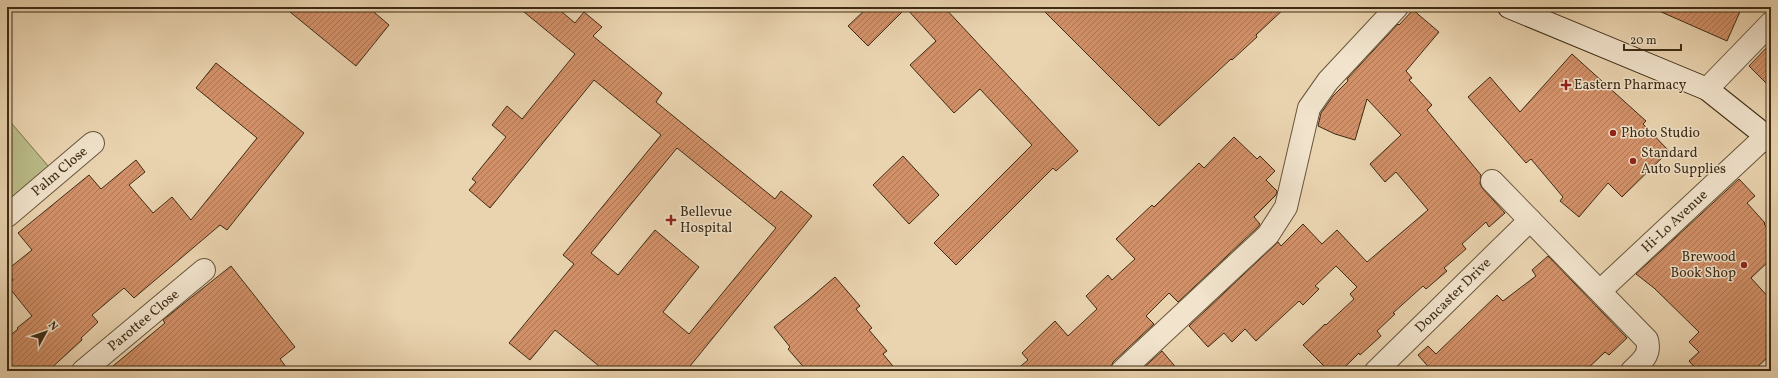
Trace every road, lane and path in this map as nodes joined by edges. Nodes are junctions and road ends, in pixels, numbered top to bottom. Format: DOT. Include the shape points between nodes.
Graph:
graph roads {
  1 [pos="1397,7"];
  2 [pos="1509,7"];
  3 [pos="1771,23"];
  4 [pos="1707,89"];
  5 [pos="1769,139"];
  6 [pos="93,143"];
  7 [pos="1492,181"];
  8 [pos="7,216"];
  9 [pos="1530,220"];
  10 [pos="204,270"];
  11 [pos="1600,292"];
  12 [pos="83,371"];
  13 [pos="1122,371"];
  14 [pos="1376,371"];
  15 [pos="1632,371"];
  1 -- 13 [label="street" via="1328,81 1309,108 1286,206 1268,235"];
  2 -- 4 [label="street"];
  3 -- 4 [label="street"];
  4 -- 5 [label="street"];
  5 -- 11 [label="street, Hi-Lo Avenue"];
  6 -- 8 [label="street, Palm Close"];
  7 -- 9 [label="street"];
  9 -- 11 [label="street"];
  9 -- 14 [label="street, Doncaster Drive"];
  10 -- 12 [label="street, Parottee Close"];
  11 -- 15 [label="street" via="1647,340 1647,356"];
}
